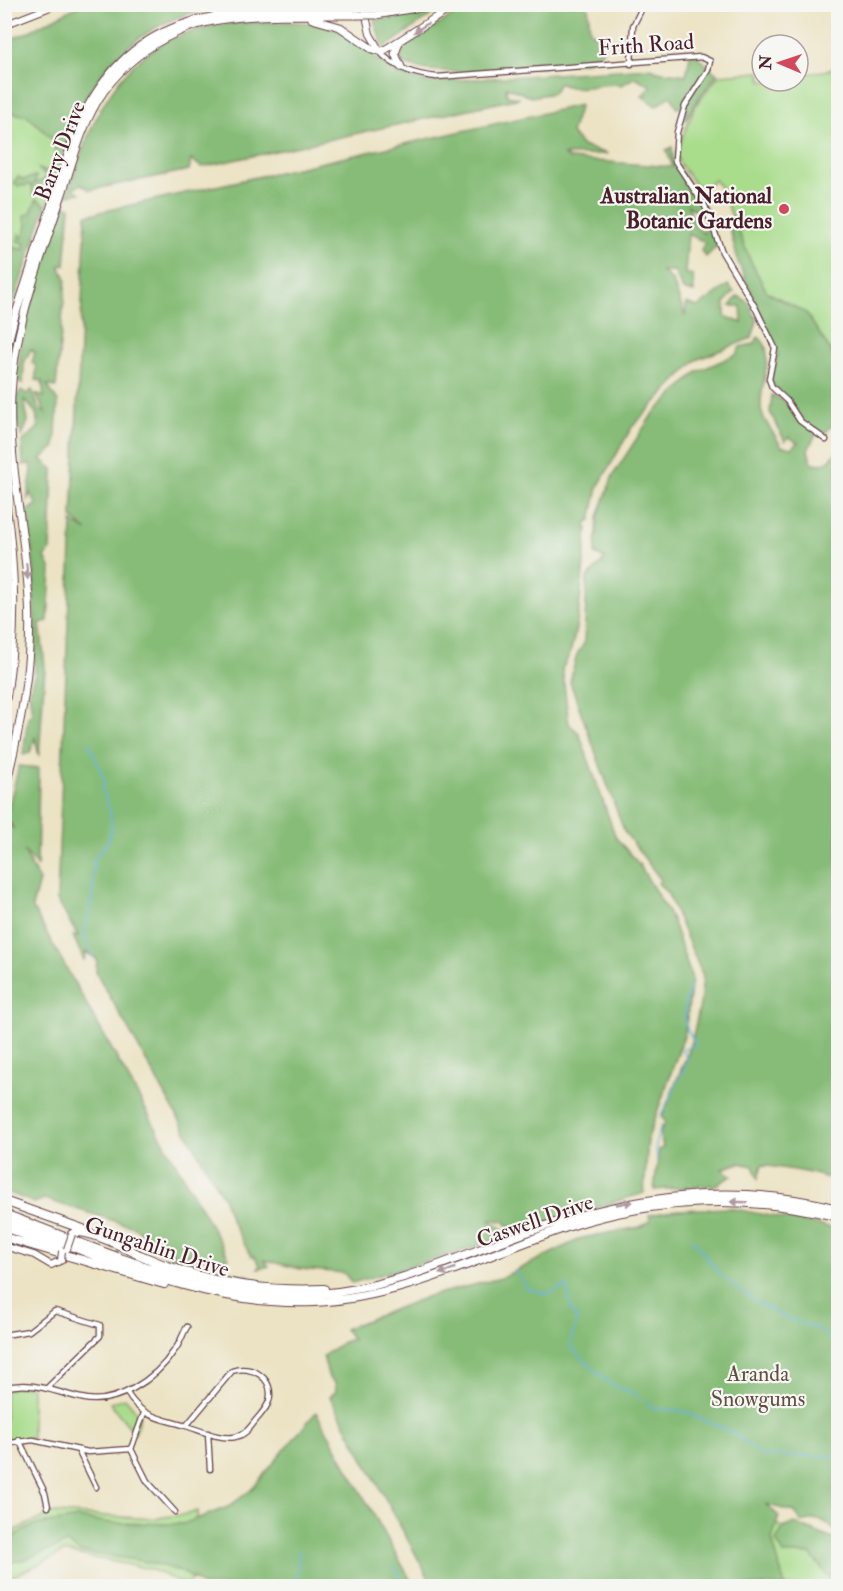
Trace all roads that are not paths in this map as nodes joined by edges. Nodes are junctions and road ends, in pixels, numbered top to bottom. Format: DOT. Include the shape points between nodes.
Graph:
graph roads {
  1 [pos="58,4"];
  2 [pos="364,4"];
  3 [pos="406,4"];
  4 [pos="438,4"];
  5 [pos="457,4"];
  6 [pos="644,4"];
  7 [pos="376,11"];
  8 [pos="355,12"];
  9 [pos="294,17"];
  10 [pos="4,24"];
  11 [pos="399,42"];
  12 [pos="381,51"];
  13 [pos="631,64"];
  14 [pos="401,67"];
  15 [pos="17,338"];
  16 [pos="6,346"];
  17 [pos="4,359"];
  18 [pos="4,371"];
  19 [pos="826,440"];
  20 [pos="4,491"];
  21 [pos="21,513"];
  22 [pos="4,712"];
  23 [pos="4,793"];
  24 [pos="4,1203"];
  25 [pos="838,1209"];
  26 [pos="25,1211"];
  27 [pos="4,1214"];
  28 [pos="838,1217"];
  29 [pos="4,1221"];
  30 [pos="4,1229"];
  31 [pos="72,1234"];
  32 [pos="4,1237"];
  33 [pos="36,1239"];
  34 [pos="4,1246"];
  35 [pos="65,1251"];
  36 [pos="152,1260"];
  37 [pos="442,1264"];
  38 [pos="248,1299"];
  39 [pos="187,1326"];
  40 [pos="4,1335"];
  41 [pos="4,1388"];
  42 [pos="47,1388"];
  43 [pos="127,1393"];
  44 [pos="144,1413"];
  45 [pos="186,1426"];
  46 [pos="208,1433"];
  47 [pos="19,1440"];
  48 [pos="4,1444"];
  49 [pos="131,1449"];
  50 [pos="79,1452"];
  51 [pos="210,1469"];
  52 [pos="96,1487"];
  53 [pos="48,1507"];
  54 [pos="175,1512"];
  1 -- 10 [label="street"];
  2 -- 12 [label="street, Frith Road"];
  3 -- 7 [label="main road, Barry Drive"];
  4 -- 7 [label="main road, Barry Drive"];
  5 -- 11 [label="main road, one-way"];
  6 -- 13 [label="street" via="633,26"];
  7 -- 8 [label="main road, Barry Drive, bridge"];
  8 -- 9 [label="main road, Barry Drive"];
  8 -- 16 [label="main road, Barry Drive" via="235,12 201,16 155,35 118,64 86,108 76,130"];
  9 -- 12 [label="main road" via="340,27 372,50"];
  9 -- 15 [label="main road, Barry Drive" via="201,24 157,43 123,69 105,90 83,132"];
  11 -- 12 [label="main road"];
  11 -- 14 [label="main road" via="395,53"];
  12 -- 14 [label="street, Frith Road"];
  13 -- 14 [label="street, Frith Road" via="437,77 417,75"];
  13 -- 19 [label="street, Frith Road" via="701,57 710,61 685,106 677,132 675,161 705,206 722,252 775,348 769,379 772,387 800,421"];
  15 -- 18 [label="main road"];
  15 -- 21 [label="main road, Barry Drive" via="11,398"];
  16 -- 17 [label="main road, Barry Drive"];
  18 -- 21 [label="main road" via="9,446"];
  20 -- 22 [label="main road" via="12,537 16,602 14,660"];
  21 -- 23 [label="main road, one-way" via="29,603 28,663 17,740"];
  24 -- 26 [label="highway"];
  24 -- 36 [label="highway" via="110,1239"];
  37 -- 25 [label="highway, Caswell Drive, one-way" via="610,1206 679,1195 768,1196"];
  26 -- 31 [label="street" via="67,1226"];
  27 -- 37 [label="highway, Gungahlin Drive" via="162,1271 248,1292 304,1295 354,1290"];
  28 -- 38 [label="highway, Caswell Drive, one-way" via="754,1203 678,1204 604,1216 370,1295 314,1302"];
  29 -- 38 [label="highway, Gungahlin Drive" via="172,1282"];
  30 -- 33 [label="highway"];
  31 -- 35 [label="street, bridge"];
  31 -- 36 [label="highway" via="78,1231 95,1236"];
  32 -- 38 [label="highway" via="204,1294"];
  33 -- 35 [label="street"];
  34 -- 35 [label="street, bridge" via="34,1255 50,1265 62,1260"];
  36 -- 37 [label="highway" via="236,1284 303,1289 357,1286"];
  39 -- 43 [label="street" via="171,1355"];
  40 -- 42 [label="street" via="34,1329 55,1311 100,1326 100,1336"];
  41 -- 42 [label="street" via="27,1384"];
  42 -- 43 [label="street" via="97,1401"];
  43 -- 44 [label="street"];
  44 -- 45 [label="street"];
  44 -- 49 [label="street"];
  45 -- 46 [label="street"];
  45 -- 46 [label="street" via="227,1374 240,1368 260,1374 268,1385 270,1398 249,1430 229,1438"];
  46 -- 51 [label="street"];
  47 -- 48 [label="street"];
  47 -- 50 [label="street" via="43,1441"];
  47 -- 53 [label="street"];
  49 -- 50 [label="street"];
  49 -- 54 [label="street" via="151,1487"];
  50 -- 52 [label="street"];
}
